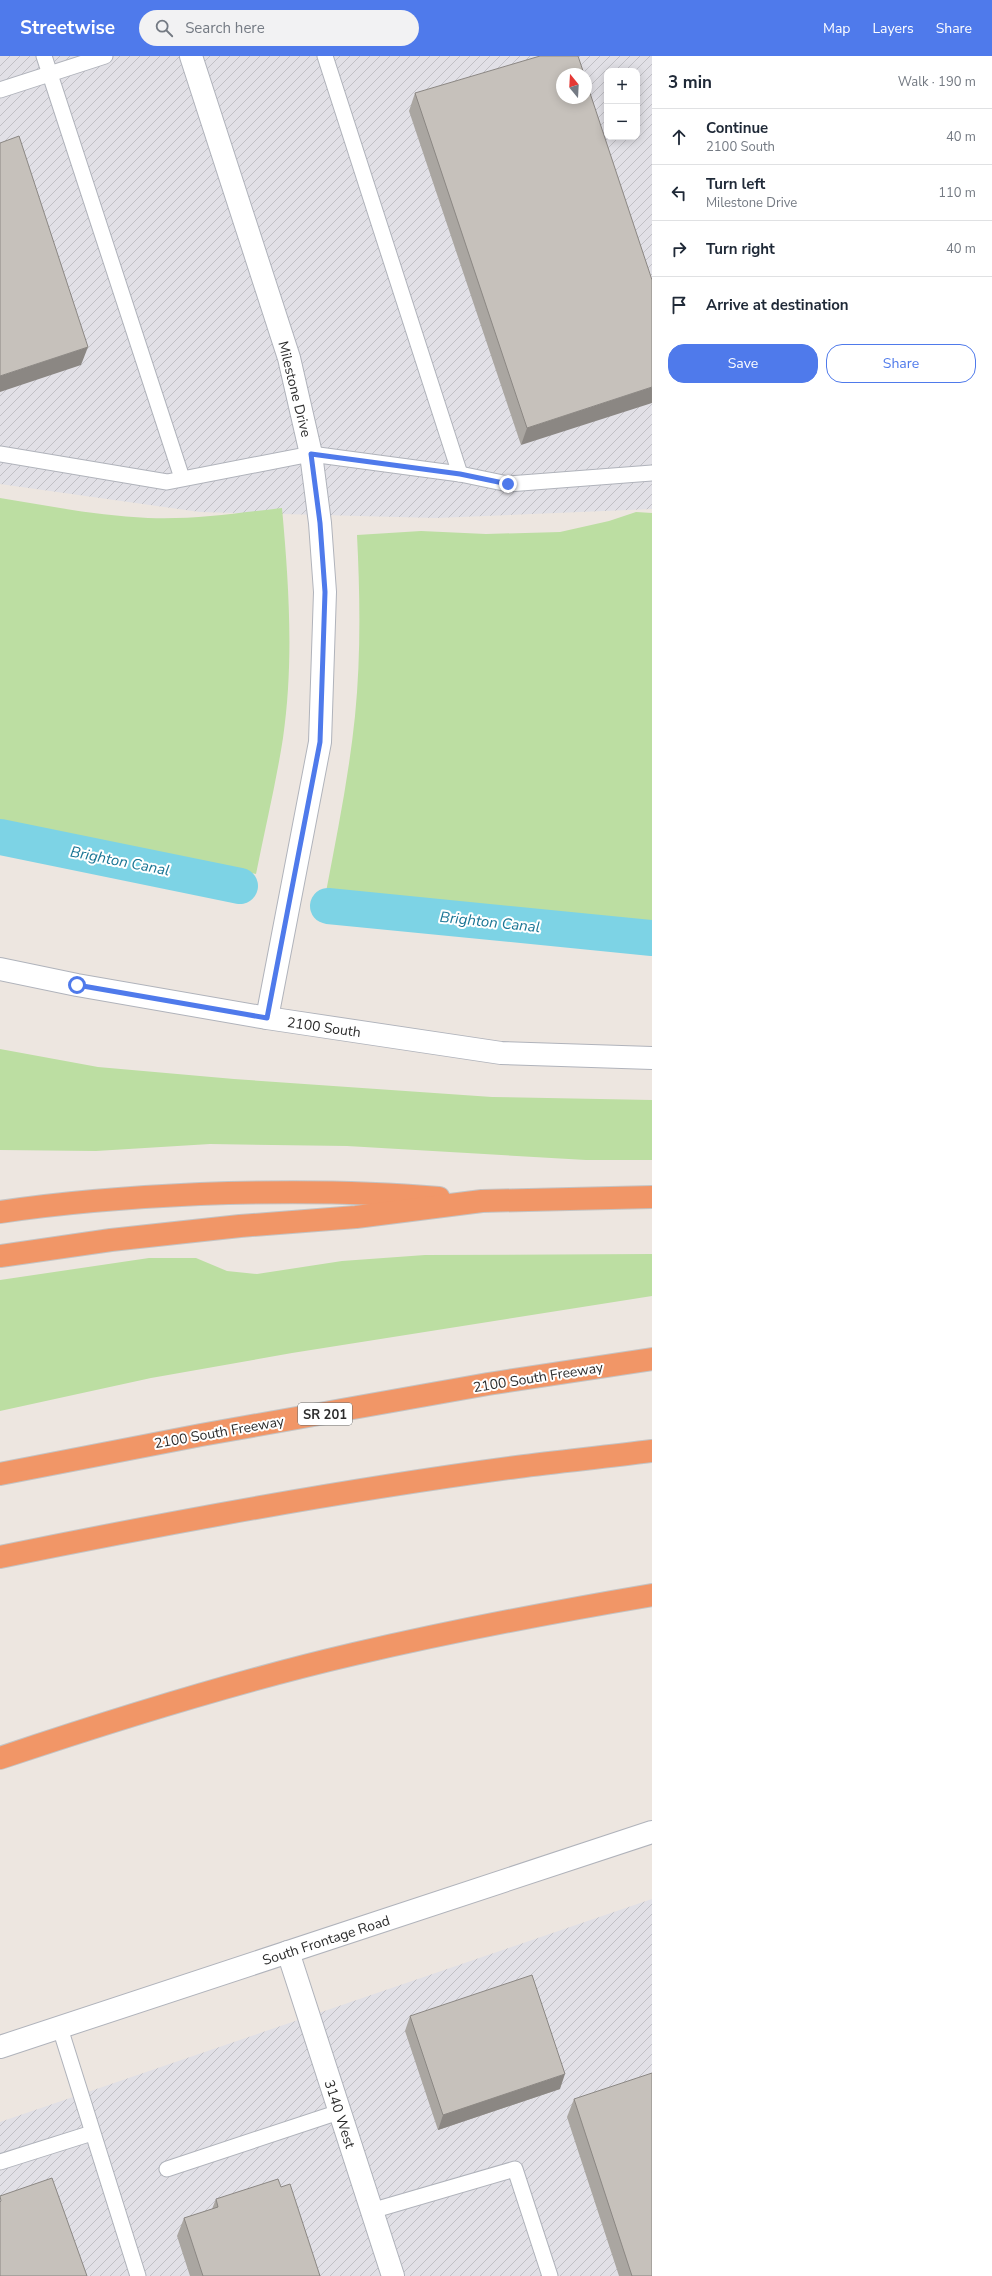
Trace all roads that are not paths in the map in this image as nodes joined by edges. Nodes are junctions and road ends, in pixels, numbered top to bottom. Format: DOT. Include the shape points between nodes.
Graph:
graph roads {
  1 [pos="44,56"];
  2 [pos="105,56"];
  3 [pos="191,56"];
  4 [pos="326,56"];
  5 [pos="50,73"];
  6 [pos="0,90"];
  7 [pos="0,454"];
  8 [pos="311,454"];
  9 [pos="652,473"];
  10 [pos="460,474"];
  11 [pos="182,478"];
  12 [pos="0,969"];
  13 [pos="0,975"];
  14 [pos="77,985"];
  15 [pos="267,1018"];
  16 [pos="652,1058"];
  17 [pos="652,1197"];
  18 [pos="482,1201"];
  19 [pos="0,1212"];
  20 [pos="0,1256"];
  21 [pos="652,1359"];
  22 [pos="652,1451"];
  23 [pos="0,1474"];
  24 [pos="0,1557"];
  25 [pos="652,1595"];
  26 [pos="0,1758"];
  27 [pos="652,1832"];
  28 [pos="288,1952"];
  29 [pos="60,2028"];
  30 [pos="0,2048"];
  31 [pos="339,2112"];
  32 [pos="92,2133"];
  33 [pos="0,2162"];
  34 [pos="167,2169"];
  35 [pos="372,2211"];
  36 [pos="138,2276"];
  37 [pos="393,2276"];
  38 [pos="550,2276"];
  1 -- 5 [label="lane"];
  2 -- 5 [label="lane"];
  3 -- 8 [label="street, Milestone Drive" via="289,358"];
  4 -- 10 [label="lane"];
  5 -- 6 [label="lane"];
  5 -- 11 [label="lane"];
  7 -- 11 [label="lane" via="167,482"];
  8 -- 10 [label="lane"];
  8 -- 11 [label="lane"];
  8 -- 15 [label="street, Milestone Drive" via="325,592 320,742"];
  9 -- 10 [label="lane" via="508,484"];
  12 -- 14 [label="street, 2100 South"];
  13 -- 14 [label="street"];
  14 -- 15 [label="street, 2100 South"];
  15 -- 16 [label="street, 2100 South" via="501,1053"];
  17 -- 18 [label="highway"];
  18 -- 19 [label="highway" via="402,1194 296,1191 93,1200"];
  18 -- 20 [label="highway" via="356,1217 111,1240"];
  21 -- 23 [label="highway, 2100 South Freeway / SR 201" via="488,1384 178,1439"];
  22 -- 24 [label="highway" via="394,1485 147,1527"];
  25 -- 26 [label="highway" via="353,1654 177,1701"];
  27 -- 28 [label="street, South Frontage Road"];
  28 -- 29 [label="street, South Frontage Road"];
  28 -- 31 [label="street, 3140 West"];
  29 -- 30 [label="street, South Frontage Road"];
  29 -- 32 [label="lane"];
  31 -- 34 [label="lane"];
  31 -- 35 [label="street, 3140 West"];
  32 -- 33 [label="lane"];
  32 -- 36 [label="lane"];
  35 -- 37 [label="street, 3140 West"];
  35 -- 38 [label="lane" via="515,2169"];
}
